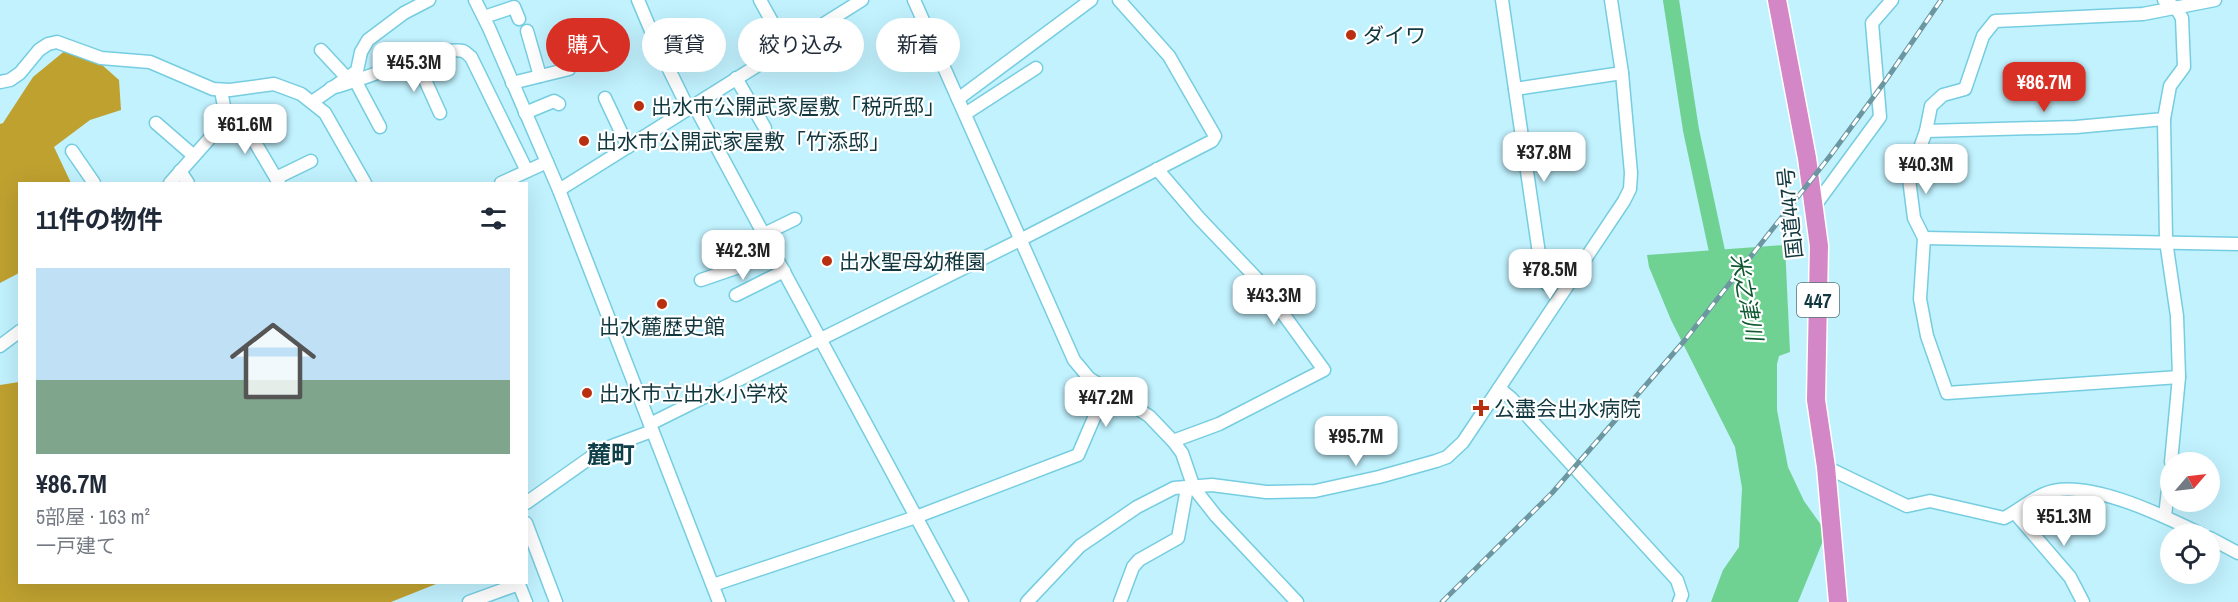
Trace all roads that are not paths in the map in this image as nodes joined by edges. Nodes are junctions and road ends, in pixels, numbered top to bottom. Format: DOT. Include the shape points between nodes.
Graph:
graph roads {
  1 [pos="429,0"];
  2 [pos="475,0"];
  3 [pos="638,0"];
  4 [pos="760,0"];
  5 [pos="862,0"];
  6 [pos="914,0"];
  7 [pos="1091,0"];
  8 [pos="1119,0"];
  9 [pos="1502,0"];
  10 [pos="1611,0"];
  11 [pos="1777,0"];
  12 [pos="1892,0"];
  13 [pos="2164,0"];
  14 [pos="2215,0"];
  15 [pos="2176,8"];
  16 [pos="484,17"];
  17 [pos="770,18"];
  18 [pos="833,18"];
  19 [pos="519,19"];
  20 [pos="527,32"];
  21 [pos="321,50"];
  22 [pos="416,60"];
  23 [pos="1035,68"];
  24 [pos="557,72"];
  25 [pos="746,72"];
  26 [pos="1622,73"];
  27 [pos="540,76"];
  28 [pos="736,78"];
  29 [pos="352,80"];
  30 [pos="0,82"];
  31 [pos="513,86"];
  32 [pos="1515,89"];
  33 [pos="221,91"];
  34 [pos="605,98"];
  35 [pos="958,99"];
  36 [pos="312,102"];
  37 [pos="559,104"];
  38 [pos="691,106"];
  39 [pos="440,112"];
  40 [pos="525,113"];
  41 [pos="964,114"];
  42 [pos="226,116"];
  43 [pos="2164,119"];
  44 [pos="156,123"];
  45 [pos="380,127"];
  46 [pos="765,128"];
  47 [pos="1926,131"];
  48 [pos="628,147"];
  49 [pos="72,151"];
  50 [pos="194,156"];
  51 [pos="311,161"];
  52 [pos="547,162"];
  53 [pos="1157,169"];
  54 [pos="180,171"];
  55 [pos="527,171"];
  56 [pos="278,180"];
  57 [pos="93,182"];
  58 [pos="171,182"];
  59 [pos="187,182"];
  60 [pos="364,182"];
  61 [pos="503,182"];
  62 [pos="559,190"];
  63 [pos="1814,207"];
  64 [pos="795,219"];
  65 [pos="764,234"];
  66 [pos="1924,238"];
  67 [pos="1020,240"];
  68 [pos="2166,241"];
  69 [pos="2238,244"];
  70 [pos="771,248"];
  71 [pos="784,272"];
  72 [pos="701,280"];
  73 [pos="1570,281"];
  74 [pos="736,296"];
  75 [pos="18,332"];
  76 [pos="821,340"];
  77 [pos="0,346"];
  78 [pos="2179,377"];
  79 [pos="1499,388"];
  80 [pos="1106,390"];
  81 [pos="651,428"];
  82 [pos="1173,441"];
  83 [pos="2172,452"];
  84 [pos="1826,467"];
  85 [pos="1191,488"];
  86 [pos="528,502"];
  87 [pos="2165,512"];
  88 [pos="2015,513"];
  89 [pos="2164,516"];
  90 [pos="916,517"];
  91 [pos="2180,524"];
  92 [pos="528,528"];
  93 [pos="2220,543"];
  94 [pos="2238,553"];
  95 [pos="515,584"];
  96 [pos="518,584"];
  97 [pos="713,585"];
  98 [pos="469,602"];
  99 [pos="526,602"];
  100 [pos="556,602"];
  101 [pos="719,602"];
  102 [pos="962,602"];
  103 [pos="1027,602"];
  104 [pos="1120,602"];
  105 [pos="1297,602"];
  106 [pos="1679,602"];
  107 [pos="1838,602"];
  108 [pos="2083,602"];
  1 -- 29 [label="street" via="368,40"];
  2 -- 16 [label="street"];
  3 -- 38 [label="street" via="657,45"];
  4 -- 17 [label="street"];
  5 -- 18 [label="street"];
  6 -- 35 [label="street"];
  7 -- 35 [label="street"];
  8 -- 53 [label="street" via="1169,56 1215,136"];
  9 -- 32 [label="street"];
  10 -- 26 [label="street"];
  11 -- 63 [label="highway, 国道447号 / 447"];
  12 -- 63 [label="street" via="1872,23 1880,117"];
  13 -- 15 [label="street"];
  14 -- 15 [label="street"];
  15 -- 43 [label="street" via="2182,18 2184,67 2170,86"];
  15 -- 47 [label="street" via="2143,14 1995,21 1983,36 1965,89 1943,95 1931,106"];
  16 -- 19 [label="street" via="514,7"];
  16 -- 31 [label="street"];
  20 -- 27 [label="street"];
  21 -- 29 [label="street"];
  22 -- 29 [label="street"];
  22 -- 39 [label="street"];
  22 -- 55 [label="street" via="435,53 463,51 471,57"];
  23 -- 41 [label="street"];
  24 -- 27 [label="street"];
  25 -- 28 [label="street"];
  26 -- 32 [label="street"];
  26 -- 73 [label="street" via="1630,189"];
  27 -- 31 [label="street"];
  28 -- 38 [label="street"];
  28 -- 46 [label="street"];
  29 -- 36 [label="street" via="331,88"];
  29 -- 45 [label="street"];
  30 -- 33 [label="street" via="20,73 39,50 57,42 101,58 150,62"];
  31 -- 40 [label="street"];
  32 -- 73 [label="street" via="1543,281 1548,285"];
  33 -- 36 [label="street" via="274,84"];
  33 -- 42 [label="street"];
  34 -- 48 [label="street"];
  35 -- 41 [label="street"];
  36 -- 60 [label="street" via="325,113"];
  37 -- 40 [label="street" via="554,101"];
  38 -- 48 [label="street"];
  38 -- 65 [label="street"];
  40 -- 52 [label="street"];
  41 -- 67 [label="street"];
  42 -- 50 [label="street"];
  42 -- 56 [label="street" via="253,139"];
  43 -- 47 [label="street" via="2076,127"];
  43 -- 68 [label="street"];
  44 -- 50 [label="street"];
  47 -- 66 [label="street" via="1910,180 1914,218"];
  48 -- 62 [label="street"];
  49 -- 57 [label="street"];
  50 -- 54 [label="street"];
  51 -- 56 [label="street"];
  52 -- 55 [label="street"];
  52 -- 62 [label="street"];
  53 -- 67 [label="street"];
  53 -- 82 [label="street" via="1260,282 1324,370 1219,424"];
  54 -- 58 [label="street"];
  54 -- 59 [label="street"];
  55 -- 61 [label="street"];
  62 -- 81 [label="street"];
  63 -- 84 [label="highway, 国道447号 / 447" via="1819,246 1816,400"];
  64 -- 65 [label="street"];
  65 -- 70 [label="street"];
  66 -- 68 [label="street"];
  66 -- 78 [label="street" via="1920,299 1927,336 1947,393"];
  67 -- 76 [label="street"];
  67 -- 80 [label="street" via="1074,360"];
  68 -- 69 [label="street"];
  68 -- 78 [label="street" via="2177,316"];
  70 -- 71 [label="street"];
  70 -- 72 [label="street" via="736,268"];
  71 -- 74 [label="street"];
  71 -- 76 [label="street"];
  73 -- 79 [label="street"];
  75 -- 77 [label="street"];
  76 -- 81 [label="street"];
  76 -- 90 [label="street"];
  78 -- 83 [label="street"];
  79 -- 85 [label="street" via="1463,442 1447,457 1436,461 1315,491 1266,492 1212,485"];
  79 -- 106 [label="street" via="1677,580 1682,596"];
  80 -- 82 [label="street" via="1149,416"];
  80 -- 90 [label="street" via="1078,454"];
  81 -- 86 [label="street" via="601,450"];
  81 -- 97 [label="street"];
  82 -- 85 [label="street" via="1182,453"];
  84 -- 88 [label="street" via="1907,506 1930,501 2004,518"];
  84 -- 107 [label="highway, 国道447号 / 447"];
  85 -- 103 [label="street" via="1174,488 1137,507 1080,546"];
  85 -- 104 [label="street" via="1178,538 1133,567"];
  85 -- 105 [label="street"];
  87 -- 89 [label="street"];
  88 -- 89 [label="street" via="2044,494 2066,489 2094,491"];
  88 -- 108 [label="street" via="2070,577"];
  89 -- 91 [label="street"];
  90 -- 97 [label="street"];
  90 -- 102 [label="street"];
  92 -- 100 [label="street"];
  93 -- 94 [label="street"];
  95 -- 98 [label="street"];
  96 -- 99 [label="street"];
  97 -- 101 [label="street"];
}
